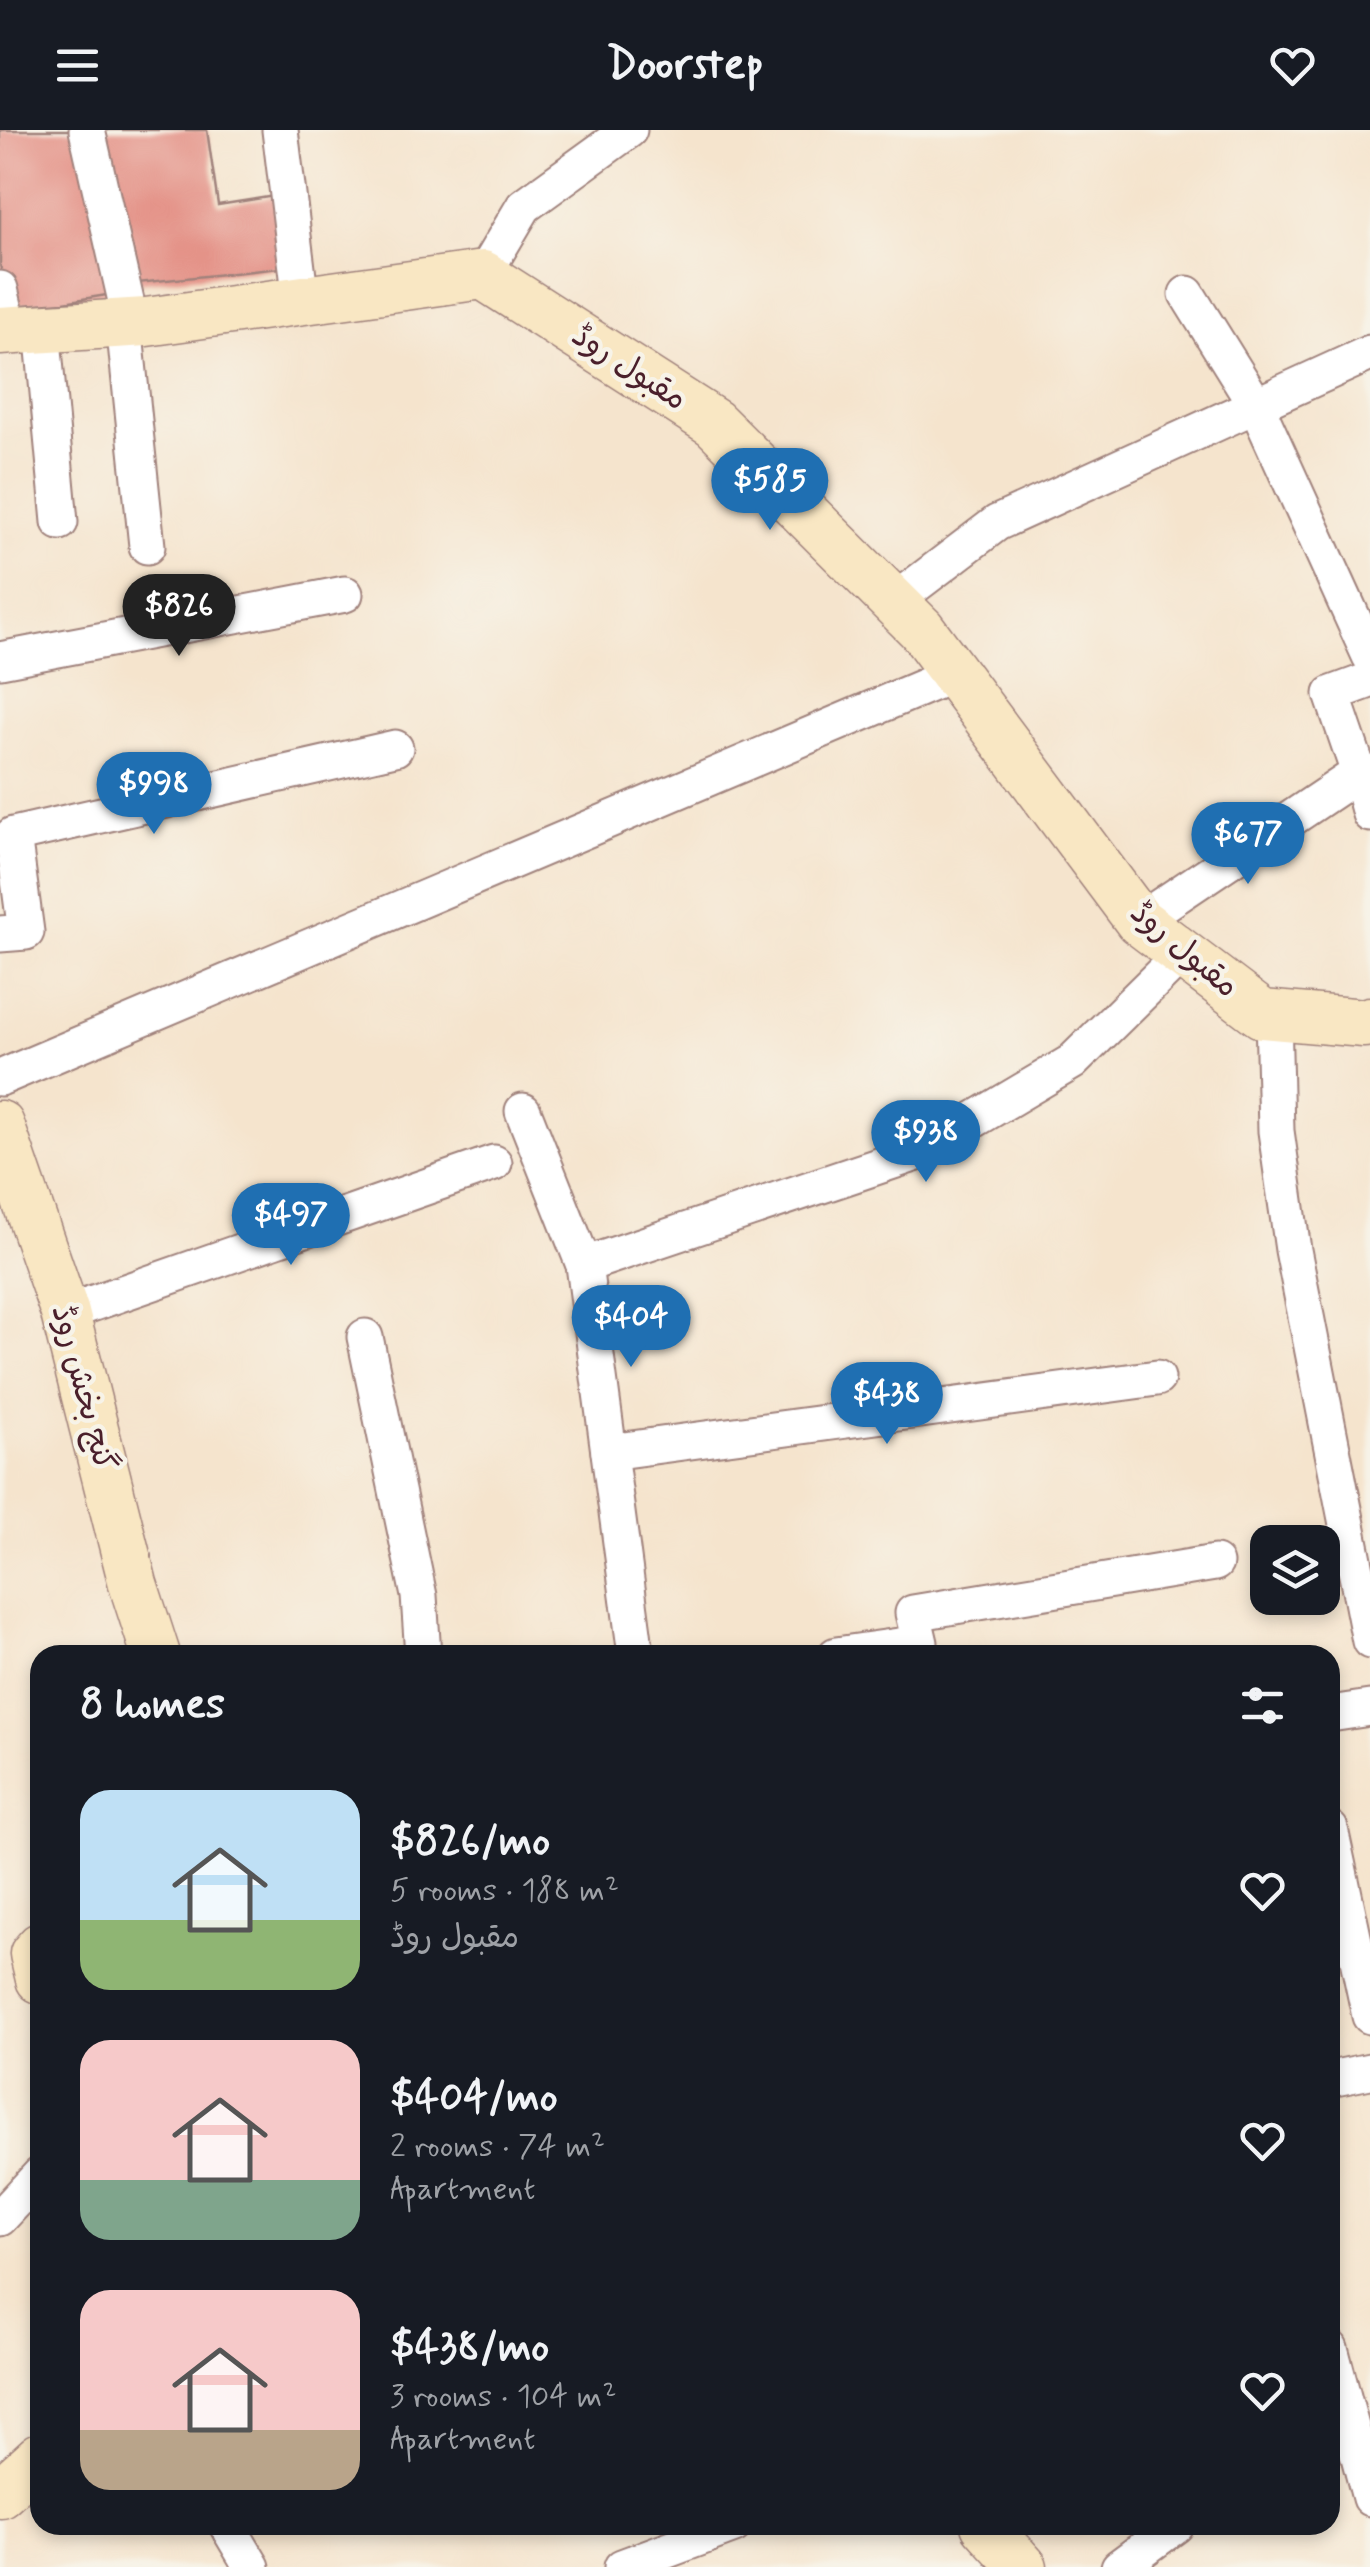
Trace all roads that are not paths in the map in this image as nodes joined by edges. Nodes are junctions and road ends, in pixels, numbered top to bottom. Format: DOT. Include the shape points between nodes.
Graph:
graph roads {
  1 [pos="87,130"];
  2 [pos="280,130"];
  3 [pos="629,130"];
  4 [pos="483,275"];
  5 [pos="1187,294"];
  6 [pos="301,301"];
  7 [pos="13,320"];
  8 [pos="128,324"];
  9 [pos="1370,353"];
  10 [pos="1256,405"];
  11 [pos="60,522"];
  12 [pos="147,546"];
  13 [pos="345,594"];
  14 [pos="893,602"];
  15 [pos="1370,656"];
  16 [pos="0,660"];
  17 [pos="954,674"];
  18 [pos="1370,680"];
  19 [pos="396,748"];
  20 [pos="1359,773"];
  21 [pos="1370,814"];
  22 [pos="1139,922"];
  23 [pos="0,934"];
  24 [pos="1182,954"];
  25 [pos="1272,1015"];
  26 [pos="1370,1020"];
  27 [pos="0,1078"];
  28 [pos="523,1111"];
  29 [pos="0,1125"];
  30 [pos="494,1163"];
  31 [pos="584,1265"];
  32 [pos="65,1313"];
  33 [pos="366,1336"];
  34 [pos="1157,1378"];
  35 [pos="609,1452"];
  36 [pos="1215,1563"];
  37 [pos="1370,1641"];
  38 [pos="153,1645"];
  39 [pos="422,1645"];
  40 [pos="635,1645"];
  41 [pos="906,1645"];
  42 [pos="1370,1708"];
  43 [pos="1340,1712"];
  44 [pos="1340,1876"];
  45 [pos="1370,2016"];
  46 [pos="1370,2071"];
  47 [pos="1340,2077"];
  48 [pos="30,2186"];
  49 [pos="0,2218"];
  50 [pos="1340,2423"];
  51 [pos="30,2466"];
  52 [pos="0,2493"];
  53 [pos="1370,2498"];
  54 [pos="234,2535"];
  55 [pos="707,2535"];
  56 [pos="994,2535"];
  57 [pos="1162,2535"];
  58 [pos="252,2567"];
  59 [pos="622,2567"];
  60 [pos="1022,2567"];
  61 [pos="1119,2567"];
  1 -- 8 [label="street"];
  2 -- 6 [label="street"];
  3 -- 4 [label="street" via="524,206"];
  4 -- 6 [label="street"];
  4 -- 14 [label="street, مقبول روڈ" via="714,423"];
  5 -- 10 [label="street"];
  6 -- 8 [label="street"];
  7 -- 8 [label="street"];
  7 -- 11 [label="street"];
  8 -- 12 [label="street"];
  9 -- 10 [label="street"];
  10 -- 14 [label="street" via="997,523"];
  10 -- 15 [label="street"];
  13 -- 16 [label="street"];
  14 -- 17 [label="street, مقبول روڈ"];
  17 -- 22 [label="street, مقبول روڈ"];
  17 -- 27 [label="street"];
  18 -- 20 [label="street" via="1332,694"];
  19 -- 23 [label="street" via="13,836 26,932"];
  20 -- 21 [label="street"];
  20 -- 22 [label="street"];
  22 -- 24 [label="street, مقبول روڈ"];
  24 -- 25 [label="street, مقبول روڈ"];
  24 -- 31 [label="street" via="1072,1062 920,1152"];
  25 -- 26 [label="street, مقبول روڈ"];
  25 -- 37 [label="street" via="1276,1132 1293,1250"];
  28 -- 31 [label="street"];
  29 -- 32 [label="street, گنج بخش روڈ"];
  30 -- 32 [label="street"];
  31 -- 35 [label="street"];
  32 -- 38 [label="street, گنج بخش روڈ"];
  33 -- 39 [label="street" via="419,1596"];
  34 -- 35 [label="street"];
  35 -- 40 [label="street"];
  36 -- 41 [label="street" via="912,1613 920,1643"];
  42 -- 43 [label="street"];
  44 -- 45 [label="street"];
  46 -- 47 [label="street"];
  48 -- 49 [label="street"];
  50 -- 53 [label="street"];
  51 -- 52 [label="street"];
  54 -- 58 [label="street"];
  55 -- 59 [label="street"];
  56 -- 60 [label="street"];
  57 -- 61 [label="street"];
}
